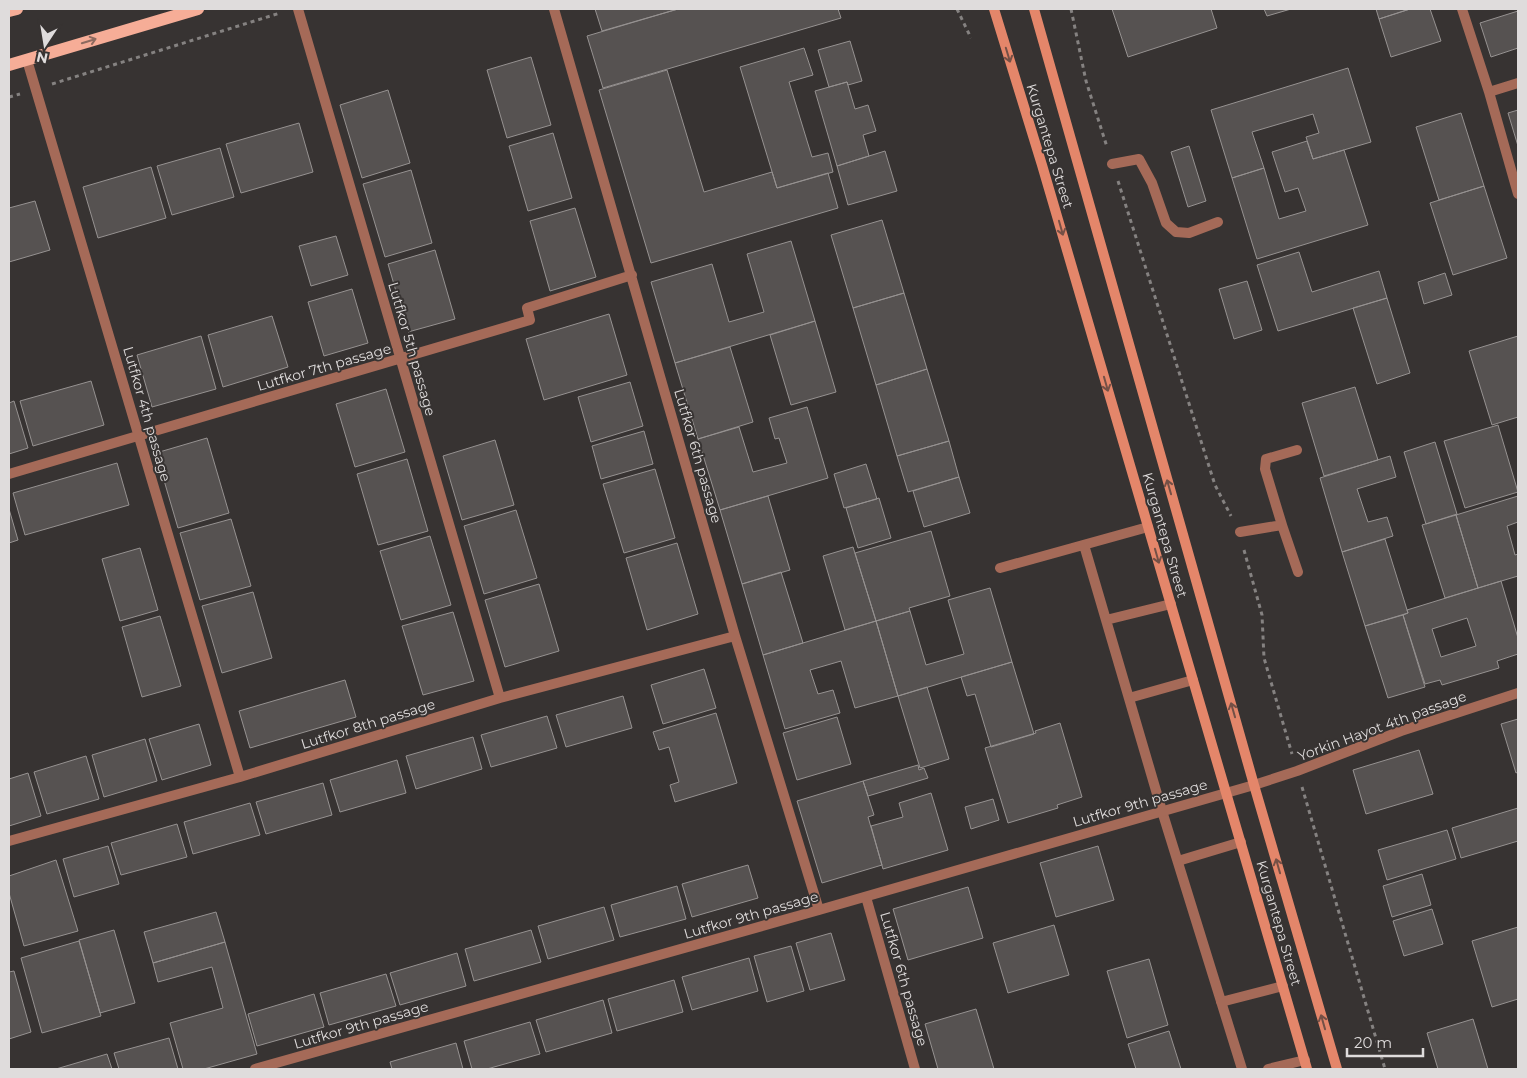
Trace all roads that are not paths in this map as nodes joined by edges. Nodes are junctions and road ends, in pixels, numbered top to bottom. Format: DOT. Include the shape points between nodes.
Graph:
graph roads {
  1 [pos="17,9"];
  2 [pos="198,9"];
  3 [pos="298,9"];
  4 [pos="554,9"];
  5 [pos="994,9"];
  6 [pos="1034,9"];
  7 [pos="1462,9"];
  8 [pos="9,11"];
  9 [pos="27,60"];
  10 [pos="9,65"];
  11 [pos="1518,83"];
  12 [pos="1489,92"];
  13 [pos="1112,164"];
  14 [pos="1518,194"];
  15 [pos="1218,222"];
  16 [pos="632,276"];
  17 [pos="401,359"];
  18 [pos="139,436"];
  19 [pos="1297,450"];
  20 [pos="9,474"];
  21 [pos="1282,525"];
  22 [pos="1148,527"];
  23 [pos="1240,532"];
  24 [pos="1084,545"];
  25 [pos="1000,568"];
  26 [pos="1298,572"];
  27 [pos="1171,604"];
  28 [pos="1106,620"];
  29 [pos="735,636"];
  30 [pos="1193,680"];
  31 [pos="1518,693"];
  32 [pos="500,698"];
  33 [pos="1129,698"];
  34 [pos="240,777"];
  35 [pos="1254,785"];
  36 [pos="1226,792"];
  37 [pos="1162,811"];
  38 [pos="9,840"];
  39 [pos="1241,842"];
  40 [pos="1178,862"];
  41 [pos="866,897"];
  42 [pos="819,910"];
  43 [pos="1283,986"];
  44 [pos="1222,1002"];
  45 [pos="1306,1065"];
  46 [pos="255,1069"];
  47 [pos="915,1069"];
  48 [pos="1242,1069"];
  49 [pos="1268,1069"];
  50 [pos="1337,1069"];
  1 -- 8 [label="main road"];
  9 -- 2 [label="main road, one-way"];
  3 -- 17 [label="street, Lutfkor 5th passage"];
  4 -- 16 [label="street, Lutfkor 6th passage"];
  5 -- 22 [label="main road, Kurgantepa Street, one-way"];
  35 -- 6 [label="main road, Kurgantepa Street, one-way"];
  7 -- 12 [label="street"];
  9 -- 10 [label="main road"];
  9 -- 18 [label="street, Lutfkor 4th passage"];
  11 -- 12 [label="street"];
  12 -- 14 [label="street"];
  13 -- 15 [label="street" via="1139,159 1152,183 1166,224 1176,232 1189,233"];
  16 -- 17 [label="street, Lutfkor 7th passage" via="527,308 530,320"];
  16 -- 29 [label="street, Lutfkor 6th passage"];
  17 -- 18 [label="street, Lutfkor 7th passage"];
  17 -- 32 [label="street, Lutfkor 5th passage"];
  18 -- 20 [label="street, Lutfkor 7th passage"];
  18 -- 34 [label="street, Lutfkor 4th passage"];
  19 -- 21 [label="street" via="1266,459 1265,469"];
  21 -- 23 [label="street"];
  21 -- 26 [label="street"];
  22 -- 24 [label="street"];
  22 -- 27 [label="main road, Kurgantepa Street, one-way"];
  24 -- 25 [label="street"];
  24 -- 28 [label="street"];
  27 -- 28 [label="street"];
  27 -- 30 [label="main road, Kurgantepa Street"];
  28 -- 33 [label="street"];
  29 -- 32 [label="street, Lutfkor 8th passage"];
  29 -- 42 [label="street, Lutfkor 6th passage"];
  30 -- 33 [label="street"];
  30 -- 36 [label="main road, Kurgantepa Street"];
  31 -- 35 [label="street, Yorkin Hayot 4th passage" via="1401,731"];
  32 -- 34 [label="street, Lutfkor 8th passage"];
  33 -- 37 [label="street"];
  34 -- 38 [label="street, Lutfkor 8th passage"];
  35 -- 36 [label="street, Lutfkor 9th passage"];
  50 -- 35 [label="main road, Kurgantepa Street, one-way"];
  36 -- 37 [label="street, Lutfkor 9th passage"];
  36 -- 39 [label="main road, Kurgantepa Street"];
  37 -- 40 [label="street"];
  37 -- 41 [label="street, Lutfkor 9th passage"];
  39 -- 40 [label="street"];
  39 -- 43 [label="main road, Kurgantepa Street"];
  40 -- 44 [label="street"];
  41 -- 42 [label="street, Lutfkor 9th passage"];
  41 -- 47 [label="street, Lutfkor 6th passage"];
  42 -- 46 [label="street, Lutfkor 9th passage"];
  43 -- 44 [label="street"];
  43 -- 45 [label="main road, Kurgantepa Street"];
  44 -- 48 [label="street"];
  45 -- 49 [label="street"];
}
